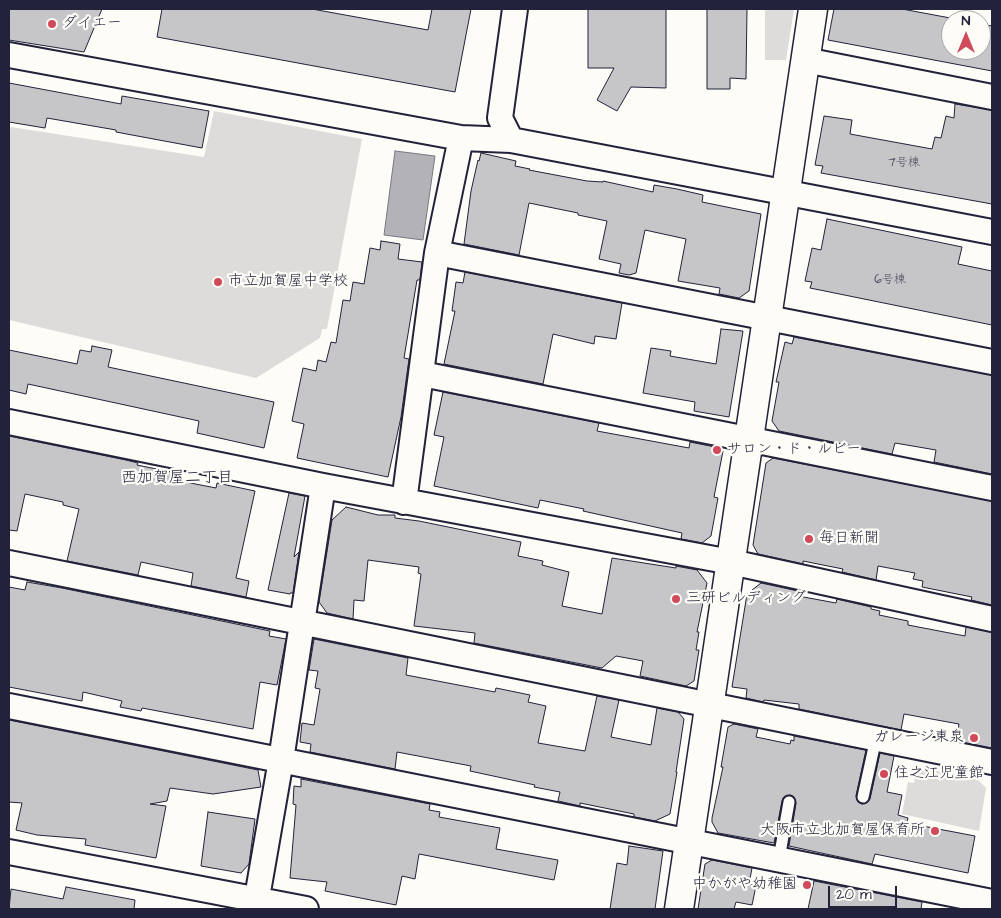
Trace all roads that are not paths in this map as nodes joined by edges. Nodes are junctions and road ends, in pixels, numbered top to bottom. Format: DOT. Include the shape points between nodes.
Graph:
graph roads {
  1 [pos="515,9"];
  2 [pos="813,9"];
  3 [pos="9,56"];
  4 [pos="805,60"];
  5 [pos="992,97"];
  6 [pos="461,138"];
  7 [pos="511,140"];
  8 [pos="784,193"];
  9 [pos="992,232"];
  10 [pos="438,253"];
  11 [pos="768,318"];
  12 [pos="992,362"];
  13 [pos="422,374"];
  14 [pos="9,422"];
  15 [pos="749,440"];
  16 [pos="323,486"];
  17 [pos="992,488"];
  18 [pos="404,502"];
  19 [pos="731,562"];
  20 [pos="9,563"];
  21 [pos="992,619"];
  22 [pos="302,622"];
  23 [pos="708,704"];
  24 [pos="9,706"];
  25 [pos="876,738"];
  26 [pos="281,760"];
  27 [pos="992,762"];
  28 [pos="863,797"];
  29 [pos="789,802"];
  30 [pos="688,841"];
  31 [pos="9,852"];
  32 [pos="779,859"];
  33 [pos="991,900"];
  34 [pos="256,904"];
  35 [pos="306,909"];
  36 [pos="679,909"];
  1 -- 7 [label="street" via="500,118"];
  2 -- 4 [label="street"];
  3 -- 6 [label="street"];
  4 -- 5 [label="street"];
  4 -- 8 [label="street"];
  6 -- 7 [label="street"];
  6 -- 10 [label="street"];
  7 -- 8 [label="street"];
  8 -- 9 [label="street"];
  8 -- 11 [label="street"];
  10 -- 11 [label="street"];
  10 -- 13 [label="street"];
  11 -- 12 [label="street"];
  11 -- 15 [label="street"];
  13 -- 15 [label="street"];
  13 -- 18 [label="street"];
  14 -- 16 [label="street"];
  15 -- 17 [label="street"];
  15 -- 19 [label="street"];
  16 -- 18 [label="street"];
  16 -- 22 [label="street"];
  18 -- 19 [label="street"];
  19 -- 21 [label="street"];
  19 -- 23 [label="street"];
  20 -- 22 [label="street"];
  22 -- 23 [label="street"];
  22 -- 26 [label="street"];
  23 -- 25 [label="street"];
  23 -- 30 [label="street"];
  24 -- 26 [label="street"];
  25 -- 27 [label="street"];
  25 -- 28 [label="lane"];
  26 -- 30 [label="street"];
  26 -- 34 [label="street"];
  29 -- 32 [label="lane"];
  30 -- 32 [label="street"];
  30 -- 36 [label="street"];
  31 -- 34 [label="street"];
  32 -- 33 [label="street"];
  34 -- 35 [label="street"];
}
